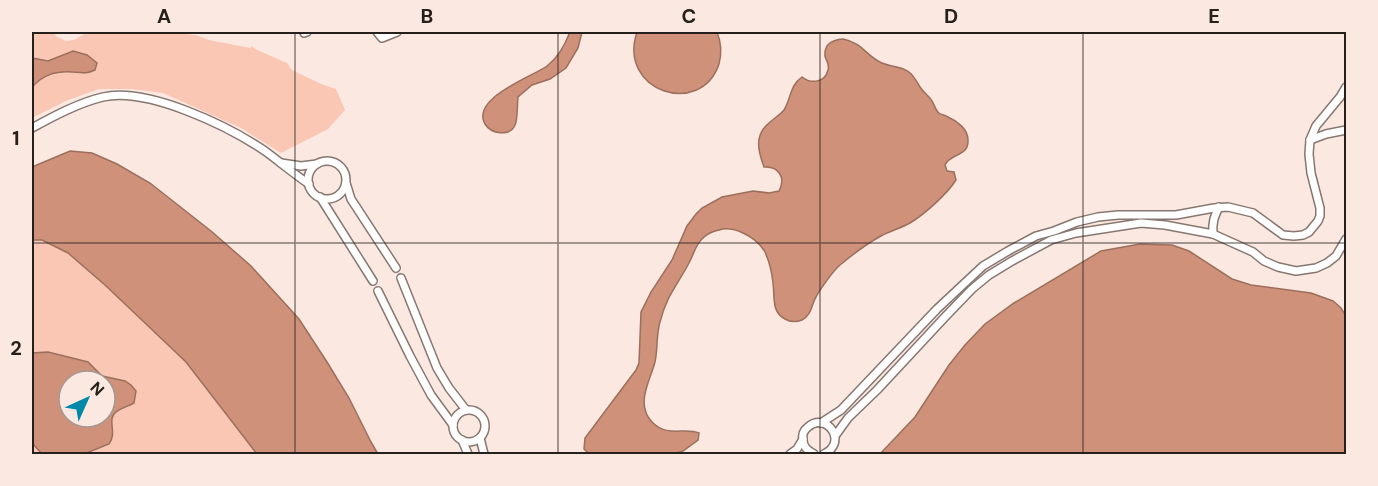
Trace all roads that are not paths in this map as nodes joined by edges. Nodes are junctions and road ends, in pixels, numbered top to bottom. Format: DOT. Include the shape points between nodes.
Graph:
graph roads {
  1 [pos="397,32"];
  2 [pos="380,35"];
  3 [pos="1347,87"];
  4 [pos="32,128"];
  5 [pos="1347,130"];
  6 [pos="1310,140"];
  7 [pos="281,163"];
  8 [pos="318,164"];
  9 [pos="346,183"];
  10 [pos="309,184"];
  11 [pos="321,197"];
  12 [pos="1219,207"];
  13 [pos="1214,234"];
  14 [pos="1347,239"];
  15 [pos="396,268"];
  16 [pos="401,278"];
  17 [pos="373,281"];
  18 [pos="378,291"];
  19 [pos="466,410"];
  20 [pos="821,423"];
  21 [pos="453,424"];
  22 [pos="835,436"];
  23 [pos="480,438"];
  24 [pos="803,439"];
  25 [pos="462,440"];
  26 [pos="468,454"];
  27 [pos="484,454"];
  28 [pos="790,454"];
  29 [pos="814,454"];
  30 [pos="824,454"];
  1 -- 2 [label="street"];
  3 -- 6 [label="street" via="1316,126"];
  4 -- 7 [label="street" via="68,109 104,97 142,97 228,129"];
  5 -- 6 [label="street"];
  6 -- 12 [label="street" via="1311,173 1320,216 1309,232 1283,235 1253,213"];
  7 -- 8 [label="street"];
  7 -- 10 [label="street"];
  8 -- 9 [label="street" via="329,161 340,166"];
  8 -- 10 [label="street" via="310,173"];
  9 -- 11 [label="street" via="336,196"];
  9 -- 15 [label="street" via="351,200"];
  10 -- 11 [label="street"];
  11 -- 17 [label="street"];
  12 -- 13 [label="street" via="1212,224"];
  12 -- 20 [label="street" via="1176,215 1098,217 1036,236 1008,251 960,287 841,410"];
  13 -- 14 [label="street" via="1264,261 1296,271 1327,263"];
  13 -- 22 [label="street" via="1141,222 1051,240 989,275 972,290"];
  16 -- 19 [label="street" via="437,368"];
  18 -- 21 [label="street" via="426,385"];
  19 -- 21 [label="street" via="457,415"];
  19 -- 23 [label="street" via="483,419"];
  20 -- 22 [label="street" via="830,427"];
  20 -- 24 [label="street" via="809,426"];
  21 -- 25 [label="street"];
  22 -- 30 [label="street" via="833,447"];
  23 -- 25 [label="street"];
  23 -- 27 [label="street"];
  24 -- 28 [label="street"];
  24 -- 29 [label="street" via="806,449"];
  25 -- 26 [label="street"];
}
